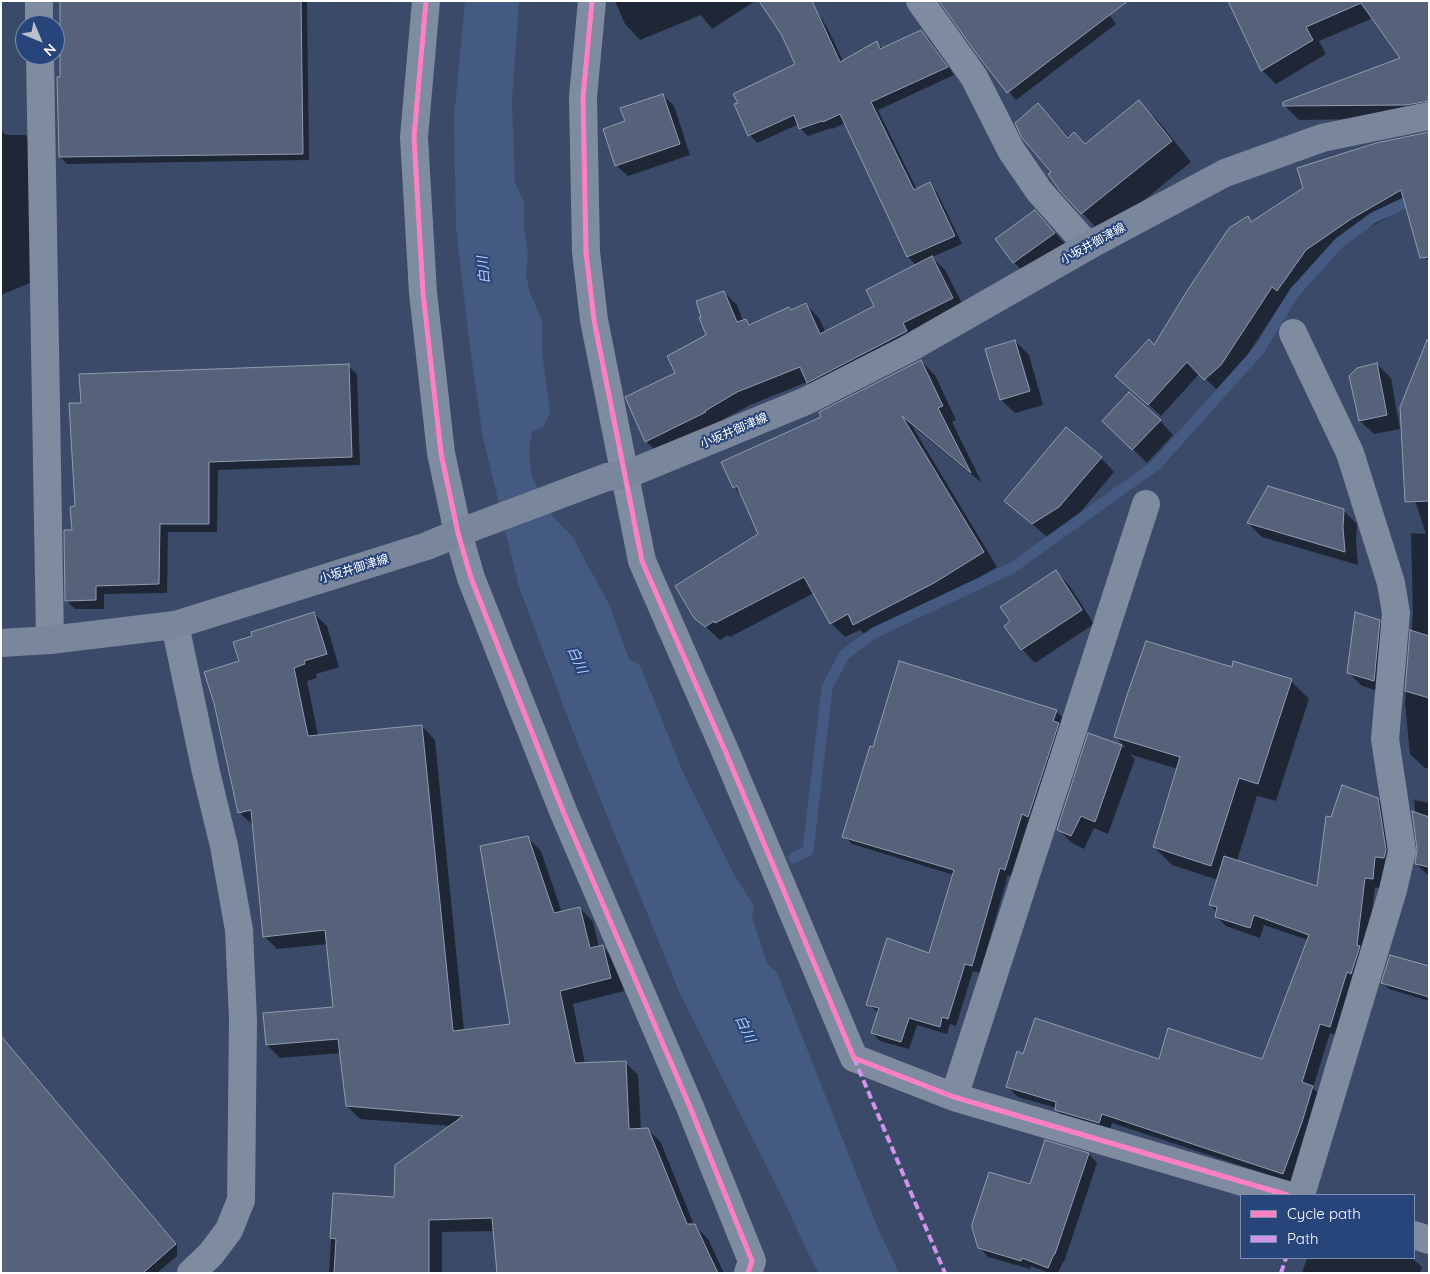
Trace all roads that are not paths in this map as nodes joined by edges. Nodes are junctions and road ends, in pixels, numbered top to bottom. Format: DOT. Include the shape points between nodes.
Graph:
graph roads {
  1 [pos="39,1"];
  2 [pos="426,1"];
  3 [pos="592,1"];
  4 [pos="920,1"];
  5 [pos="40,15"];
  6 [pos="40,65"];
  7 [pos="1429,116"];
  8 [pos="1088,246"];
  9 [pos="1293,333"];
  10 [pos="617,476"];
  11 [pos="1146,504"];
  12 [pos="467,530"];
  13 [pos="175,625"];
  14 [pos="50,640"];
  15 [pos="1,643"];
  16 [pos="954,1096"];
  17 [pos="1284,1194"];
  18 [pos="1301,1194"];
  19 [pos="1415,1235"];
  20 [pos="1429,1240"];
  21 [pos="191,1273"];
  22 [pos="748,1273"];
  1 -- 5 [label="street"];
  2 -- 12 [label="street" via="414,137 423,293 441,452"];
  3 -- 10 [label="street" via="583,97 586,252"];
  4 -- 8 [label="street" via="974,77 1017,158 1039,191"];
  6 -- 14 [label="street"];
  7 -- 8 [label="main road, 小坂井御津線" via="1322,138 1225,174"];
  8 -- 10 [label="main road, 小坂井御津線" via="908,349 806,401"];
  9 -- 18 [label="street" via="1350,453 1391,583 1396,613 1385,739 1402,851"];
  10 -- 12 [label="main road, 小坂井御津線"];
  10 -- 16 [label="street" via="642,561 854,1058"];
  11 -- 16 [label="street"];
  12 -- 13 [label="main road, 小坂井御津線" via="427,546"];
  12 -- 22 [label="street" via="471,578 563,811 752,1261"];
  13 -- 14 [label="main road, 小坂井御津線"];
  13 -- 21 [label="street" via="224,846 239,930 243,1020 241,1200 230,1230"];
  14 -- 15 [label="main road, 小坂井御津線"];
  16 -- 17 [label="street"];
  19 -- 20 [label="street"];
}
